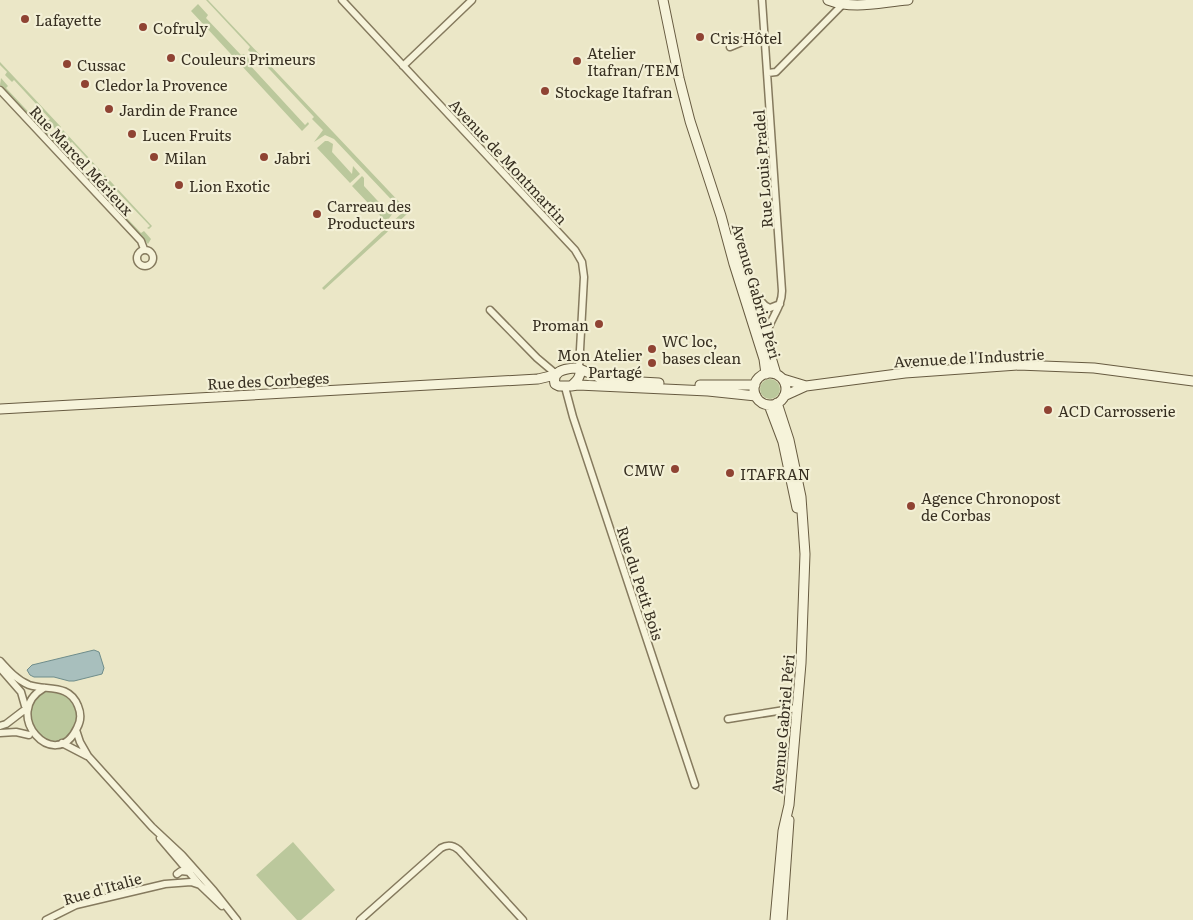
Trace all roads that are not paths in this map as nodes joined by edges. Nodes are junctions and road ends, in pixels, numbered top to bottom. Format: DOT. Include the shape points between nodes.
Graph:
graph roads {
  1 [pos="342,0"];
  2 [pos="472,0"];
  3 [pos="663,0"];
  4 [pos="668,0"];
  5 [pos="762,0"];
  6 [pos="828,0"];
  7 [pos="908,0"];
  8 [pos="842,5"];
  9 [pos="669,22"];
  10 [pos="764,33"];
  11 [pos="730,47"];
  12 [pos="404,66"];
  13 [pos="768,73"];
  14 [pos="0,90"];
  15 [pos="721,216"];
  16 [pos="144,250"];
  17 [pos="742,261"];
  18 [pos="781,303"];
  19 [pos="490,310"];
  20 [pos="766,341"];
  21 [pos="579,369"];
  22 [pos="766,374"];
  23 [pos="555,377"];
  24 [pos="779,377"];
  25 [pos="1193,382"];
  26 [pos="755,385"];
  27 [pos="806,386"];
  28 [pos="568,387"];
  29 [pos="756,396"];
  30 [pos="784,396"];
  31 [pos="773,404"];
  32 [pos="0,409"];
  33 [pos="0,660"];
  34 [pos="0,668"];
  35 [pos="44,688"];
  36 [pos="24,708"];
  37 [pos="797,708"];
  38 [pos="728,720"];
  39 [pos="0,726"];
  40 [pos="76,730"];
  41 [pos="0,733"];
  42 [pos="29,735"];
  43 [pos="62,743"];
  44 [pos="88,756"];
  45 [pos="695,785"];
  46 [pos="181,858"];
  47 [pos="188,871"];
  48 [pos="177,874"];
  49 [pos="181,882"];
  50 [pos="165,884"];
  51 [pos="200,885"];
  52 [pos="214,891"];
  53 [pos="780,897"];
  54 [pos="232,914"];
  55 [pos="46,920"];
  56 [pos="237,920"];
  57 [pos="360,920"];
  58 [pos="523,920"];
  59 [pos="775,920"];
  60 [pos="782,920"];
  1 -- 12 [label="street, Avenue de Montmartin"];
  2 -- 12 [label="street"];
  3 -- 9 [label="street, Avenue Gabriel Péri"];
  4 -- 9 [label="street, Avenue Gabriel Péri"];
  5 -- 10 [label="street, Rue Louis Pradel"];
  6 -- 8 [label="street"];
  7 -- 8 [label="street"];
  8 -- 13 [label="street" via="776,72"];
  9 -- 15 [label="street, Avenue Gabriel Péri" via="679,78"];
  10 -- 11 [label="street"];
  10 -- 13 [label="street, Rue Louis Pradel"];
  12 -- 21 [label="street, Avenue de Montmartin" via="582,262"];
  13 -- 18 [label="street, Rue Louis Pradel"];
  14 -- 16 [label="street, Rue Marcel Mérieux" via="141,241"];
  15 -- 17 [label="street, Avenue Gabriel Péri"];
  15 -- 22 [label="street, Avenue Gabriel Péri"];
  17 -- 18 [label="street" via="763,304 770,308"];
  17 -- 20 [label="street, Avenue Gabriel Péri"];
  18 -- 20 [label="street, Rue Louis Pradel" via="767,330"];
  19 -- 23 [label="street"];
  20 -- 24 [label="street, Avenue Gabriel Péri"];
  21 -- 23 [label="street" via="567,369"];
  21 -- 26 [label="street" via="605,380 709,386"];
  21 -- 28 [label="street" via="578,380"];
  22 -- 24 [label="street"];
  22 -- 26 [label="street"];
  23 -- 28 [label="street, Rue des Corbeges" via="559,386"];
  23 -- 32 [label="street, Rue des Corbeges"];
  24 -- 27 [label="street, Avenue de l'Industrie"];
  24 -- 30 [label="street" via="786,388"];
  25 -- 27 [label="street, Avenue de l'Industrie" via="1094,368 1018,365 905,373"];
  26 -- 29 [label="street"];
  27 -- 30 [label="street, Avenue de l'Industrie"];
  28 -- 29 [label="street" via="691,390"];
  28 -- 45 [label="street, Rue du Petit Bois" via="572,417"];
  29 -- 31 [label="street" via="761,402"];
  30 -- 31 [label="street"];
  31 -- 37 [label="street, Avenue Gabriel Péri" via="803,530 804,587"];
  33 -- 35 [label="street" via="18,679"];
  34 -- 36 [label="street" via="21,692"];
  35 -- 36 [label="street" via="29,698"];
  35 -- 40 [label="street" via="57,688 74,698 80,717"];
  36 -- 39 [label="street"];
  36 -- 42 [label="street" via="23,720"];
  37 -- 38 [label="street"];
  37 -- 53 [label="street, Avenue Gabriel Péri" via="789,804 783,830"];
  40 -- 43 [label="street"];
  40 -- 44 [label="street"];
  41 -- 42 [label="street"];
  42 -- 43 [label="street" via="44,744"];
  43 -- 44 [label="street"];
  44 -- 46 [label="street"];
  46 -- 47 [label="street"];
  46 -- 48 [label="street"];
  46 -- 52 [label="street"];
  47 -- 48 [label="street, Rue d'Italie"];
  47 -- 49 [label="street"];
  47 -- 51 [label="street"];
  47 -- 52 [label="street"];
  48 -- 50 [label="street, Rue d'Italie"];
  49 -- 50 [label="street, Rue d'Italie"];
  49 -- 51 [label="street, Rue d'Italie"];
  50 -- 55 [label="street, Rue d'Italie" via="76,905"];
  51 -- 54 [label="street"];
  52 -- 54 [label="street"];
  53 -- 59 [label="street, Avenue Gabriel Péri"];
  53 -- 60 [label="street"];
  54 -- 56 [label="street"];
  57 -- 58 [label="street" via="447,845 459,850"];
}
